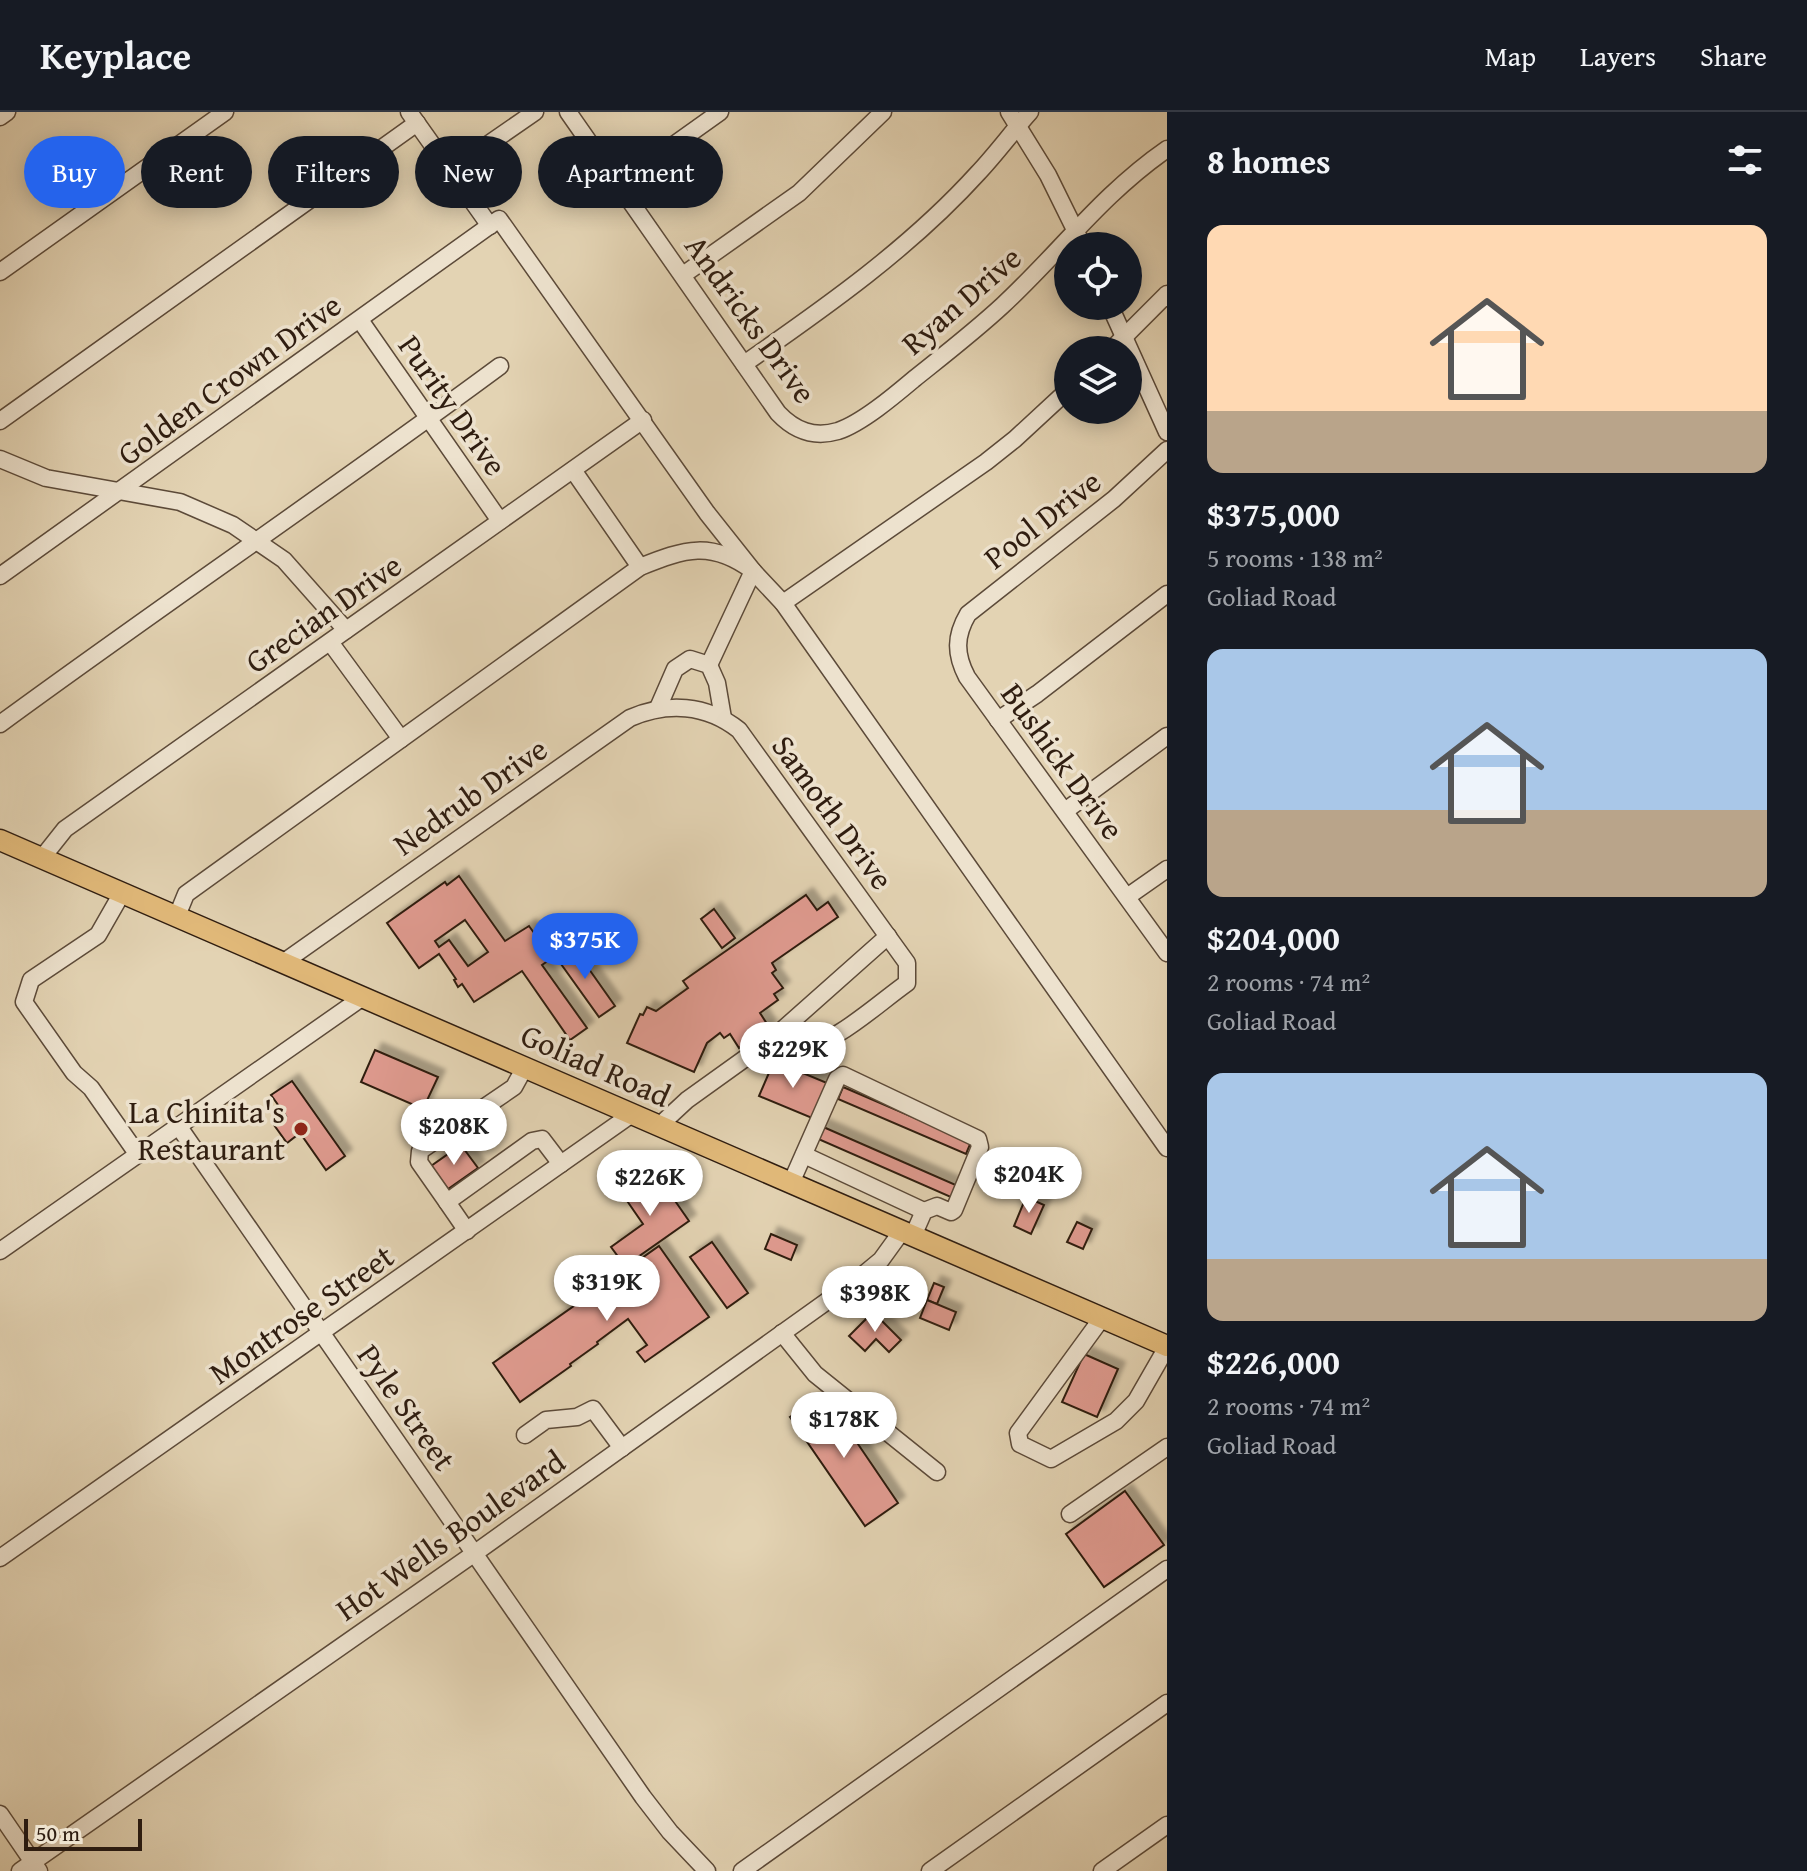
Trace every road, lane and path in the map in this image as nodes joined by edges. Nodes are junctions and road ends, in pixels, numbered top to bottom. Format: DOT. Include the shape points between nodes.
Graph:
graph roads {
  1 [pos="7,112"];
  2 [pos="225,112"];
  3 [pos="535,112"];
  4 [pos="568,112"];
  5 [pos="720,112"];
  6 [pos="883,112"];
  7 [pos="1030,112"];
  8 [pos="0,117"];
  9 [pos="413,118"];
  10 [pos="1013,119"];
  11 [pos="426,136"];
  12 [pos="500,136"];
  13 [pos="585,136"];
  14 [pos="686,136"];
  15 [pos="1167,149"];
  16 [pos="482,208"];
  17 [pos="636,208"];
  18 [pos="494,223"];
  19 [pos="1075,230"];
  20 [pos="0,272"];
  21 [pos="683,275"];
  22 [pos="1167,294"];
  23 [pos="360,320"];
  24 [pos="1125,336"];
  25 [pos="744,364"];
  26 [pos="500,366"];
  27 [pos="1142,377"];
  28 [pos="1054,403"];
  29 [pos="429,419"];
  30 [pos="643,420"];
  31 [pos="0,421"];
  32 [pos="1167,432"];
  33 [pos="812,433"];
  34 [pos="1167,450"];
  35 [pos="0,459"];
  36 [pos="573,470"];
  37 [pos="119,491"];
  38 [pos="500,521"];
  39 [pos="257,540"];
  40 [pos="640,567"];
  41 [pos="753,571"];
  42 [pos="0,576"];
  43 [pos="1167,594"];
  44 [pos="783,603"];
  45 [pos="346,630"];
  46 [pos="958,635"];
  47 [pos="330,642"];
  48 [pos="709,665"];
  49 [pos="658,708"];
  50 [pos="700,711"];
  51 [pos="723,718"];
  52 [pos="998,720"];
  53 [pos="0,724"];
  54 [pos="1167,736"];
  55 [pos="401,739"];
  56 [pos="1065,811"];
  57 [pos="0,840"];
  58 [pos="42,858"];
  59 [pos="1167,869"];
  60 [pos="122,893"];
  61 [pos="1127,897"];
  62 [pos="177,916"];
  63 [pos="888,936"];
  64 [pos="1167,953"];
  65 [pos="284,962"];
  66 [pos="363,997"];
  67 [pos="772,1039"];
  68 [pos="525,1067"];
  69 [pos="632,1114"];
  70 [pos="659,1126"];
  71 [pos="179,1127"];
  72 [pos="1167,1148"];
  73 [pos="138,1155"];
  74 [pos="804,1155"];
  75 [pos="561,1164"];
  76 [pos="835,1169"];
  77 [pos="791,1183"];
  78 [pos="876,1189"];
  79 [pos="824,1197"];
  80 [pos="447,1202"];
  81 [pos="924,1211"];
  82 [pos="865,1215"];
  83 [pos="467,1231"];
  84 [pos="907,1233"];
  85 [pos="0,1251"];
  86 [pos="1102,1318"];
  87 [pos="782,1333"];
  88 [pos="322,1334"];
  89 [pos="1167,1347"];
  90 [pos="525,1435"];
  91 [pos="1167,1447"];
  92 [pos="622,1448"];
  93 [pos="937,1472"];
  94 [pos="1070,1514"];
  95 [pos="475,1553"];
  96 [pos="0,1558"];
  97 [pos="1167,1569"];
  98 [pos="1167,1703"];
  99 [pos="0,1814"];
  100 [pos="1167,1825"];
  101 [pos="31,1868"];
  102 [pos="707,1871"];
  103 [pos="742,1871"];
  104 [pos="930,1871"];
  105 [pos="1102,1871"];
  1 -- 8 [label="street"];
  2 -- 20 [label="street"];
  3 -- 12 [label="street"];
  4 -- 13 [label="street, Andricks Drive"];
  5 -- 14 [label="street"];
  6 -- 21 [label="street" via="799,193"];
  7 -- 10 [label="street"];
  9 -- 11 [label="street"];
  9 -- 31 [label="street"];
  10 -- 19 [label="street"];
  10 -- 25 [label="street" via="977,175 836,301"];
  15 -- 19 [label="street, Ryan Drive" via="1116,188"];
  16 -- 18 [label="street"];
  17 -- 21 [label="street, Andricks Drive"];
  18 -- 23 [label="street, Golden Crown Drive"];
  18 -- 30 [label="street"];
  19 -- 33 [label="street, Ryan Drive" via="1003,305 903,388 838,431"];
  21 -- 25 [label="street, Andricks Drive"];
  22 -- 24 [label="street"];
  23 -- 29 [label="street, Purity Drive"];
  23 -- 37 [label="street, Golden Crown Drive"];
  25 -- 33 [label="street, Andricks Drive" via="789,424"];
  26 -- 29 [label="street"];
  27 -- 32 [label="street"];
  28 -- 44 [label="street" via="986,462"];
  29 -- 38 [label="street, Purity Drive"];
  29 -- 39 [label="street"];
  30 -- 36 [label="street, Grecian Drive"];
  30 -- 41 [label="street"];
  34 -- 46 [label="street, Pool Drive" via="1064,540 980,602"];
  35 -- 37 [label="street" via="46,478"];
  36 -- 38 [label="street, Grecian Drive"];
  36 -- 40 [label="street"];
  37 -- 39 [label="street" via="180,502"];
  37 -- 42 [label="street, Golden Crown Drive"];
  38 -- 45 [label="street, Grecian Drive"];
  39 -- 45 [label="street" via="302,577"];
  39 -- 53 [label="street"];
  40 -- 41 [label="street" via="677,552 704,550 733,557"];
  40 -- 55 [label="street"];
  41 -- 44 [label="street"];
  41 -- 48 [label="street"];
  43 -- 52 [label="street"];
  44 -- 72 [label="street"];
  45 -- 47 [label="street, Grecian Drive"];
  46 -- 52 [label="street, Bushick Drive" via="959,662"];
  47 -- 55 [label="street"];
  47 -- 58 [label="street, Grecian Drive" via="65,829"];
  48 -- 49 [label="street" via="690,659 675,669"];
  48 -- 51 [label="street"];
  49 -- 50 [label="street, Nedrub Drive"];
  49 -- 65 [label="street, Nedrub Drive" via="630,718"];
  50 -- 51 [label="street, Samoth Drive"];
  51 -- 63 [label="street, Samoth Drive" via="739,730"];
  52 -- 56 [label="street, Bushick Drive"];
  54 -- 56 [label="street"];
  55 -- 62 [label="street" via="186,894"];
  56 -- 61 [label="street, Bushick Drive"];
  57 -- 58 [label="main road, Goliad Road"];
  58 -- 60 [label="main road, Goliad Road"];
  59 -- 61 [label="street"];
  60 -- 62 [label="main road, Goliad Road"];
  60 -- 73 [label="street" via="98,935 31,980 24,1002"];
  61 -- 64 [label="street, Bushick Drive"];
  62 -- 65 [label="main road, Goliad Road"];
  63 -- 67 [label="street"];
  63 -- 67 [label="street, Samoth Drive" via="907,963 907,983 809,1049 790,1052"];
  65 -- 66 [label="main road, Goliad Road"];
  66 -- 68 [label="main road, Goliad Road"];
  66 -- 71 [label="street"];
  67 -- 70 [label="street"];
  68 -- 69 [label="main road, Goliad Road"];
  68 -- 80 [label="street" via="514,1087 420,1151 419,1162"];
  69 -- 70 [label="main road, Goliad Road"];
  69 -- 75 [label="street, Montrose Street"];
  70 -- 77 [label="main road, Goliad Road"];
  71 -- 73 [label="street"];
  71 -- 88 [label="street, Pyle Street"];
  73 -- 85 [label="street"];
  74 -- 76 [label="street"];
  74 -- 77 [label="street"];
  74 -- 81 [label="street" via="843,1075 978,1139 980,1147 954,1210 937,1206"];
  75 -- 80 [label="street" via="542,1139 532,1141"];
  75 -- 83 [label="street, Montrose Street"];
  76 -- 78 [label="street"];
  76 -- 79 [label="street"];
  77 -- 79 [label="main road, Goliad Road"];
  78 -- 81 [label="street"];
  78 -- 82 [label="street"];
  79 -- 82 [label="main road, Goliad Road"];
  80 -- 83 [label="street"];
  81 -- 84 [label="street, Hot Wells Boulevard"];
  82 -- 84 [label="main road, Goliad Road"];
  83 -- 88 [label="street, Montrose Street"];
  84 -- 86 [label="main road, Goliad Road"];
  84 -- 87 [label="street, Hot Wells Boulevard" via="858,1279"];
  86 -- 89 [label="main road, Goliad Road"];
  86 -- 89 [label="street" via="1018,1433 1020,1444 1051,1459 1116,1421 1136,1401"];
  87 -- 92 [label="street, Hot Wells Boulevard"];
  87 -- 93 [label="street" via="815,1374"];
  88 -- 95 [label="street, Pyle Street"];
  88 -- 96 [label="street, Montrose Street"];
  90 -- 92 [label="street" via="546,1420 577,1417 593,1409"];
  91 -- 94 [label="street"];
  92 -- 95 [label="street, Hot Wells Boulevard"];
  95 -- 101 [label="street, Hot Wells Boulevard"];
  95 -- 102 [label="street, Pyle Street" via="643,1797"];
  97 -- 103 [label="street"];
  98 -- 104 [label="street"];
  99 -- 101 [label="street"];
  100 -- 105 [label="street"];
}
